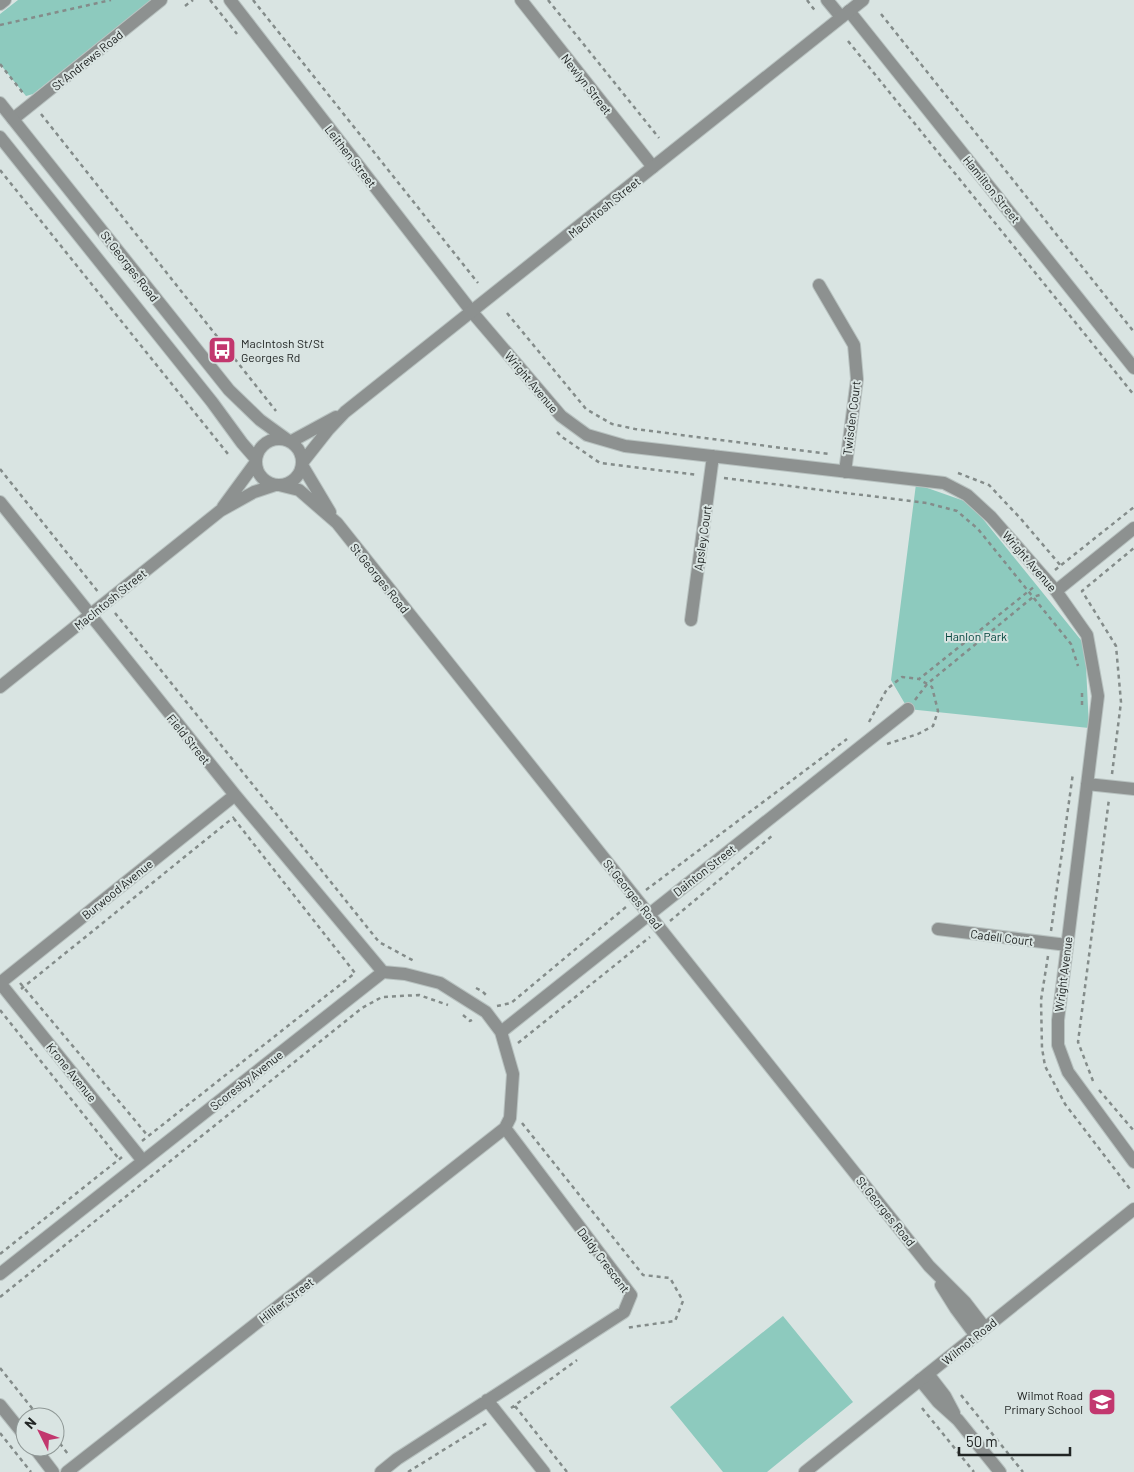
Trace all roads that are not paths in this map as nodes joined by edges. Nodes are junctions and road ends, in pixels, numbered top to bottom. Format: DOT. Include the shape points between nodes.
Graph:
graph roads {
  1 [pos="5,0"];
  2 [pos="161,0"];
  3 [pos="230,0"];
  4 [pos="520,0"];
  5 [pos="827,0"];
  6 [pos="863,0"];
  7 [pos="0,4"];
  8 [pos="845,14"];
  9 [pos="0,103"];
  10 [pos="13,119"];
  11 [pos="0,129"];
  12 [pos="0,137"];
  13 [pos="653,167"];
  14 [pos="819,285"];
  15 [pos="156,300"];
  16 [pos="140,312"];
  17 [pos="472,312"];
  18 [pos="1134,368"];
  19 [pos="345,412"];
  20 [pos="290,442"];
  21 [pos="713,456"];
  22 [pos="256,460"];
  23 [pos="302,464"];
  24 [pos="845,472"];
  25 [pos="277,485"];
  26 [pos="0,502"];
  27 [pos="220,511"];
  28 [pos="337,523"];
  29 [pos="1134,528"];
  30 [pos="1056,591"];
  31 [pos="90,615"];
  32 [pos="691,620"];
  33 [pos="0,687"];
  34 [pos="908,709"];
  35 [pos="1087,784"];
  36 [pos="1134,789"];
  37 [pos="235,795"];
  38 [pos="649,914"];
  39 [pos="938,929"];
  40 [pos="1067,945"];
  41 [pos="383,972"];
  42 [pos="0,983"];
  43 [pos="504,1029"];
  44 [pos="505,1128"];
  45 [pos="143,1161"];
  46 [pos="1134,1162"];
  47 [pos="1134,1209"];
  48 [pos="0,1274"];
  49 [pos="980,1332"];
  50 [pos="924,1377"];
  51 [pos="487,1400"];
  52 [pos="0,1405"];
  53 [pos="15,1424"];
  54 [pos="42,1457"];
  55 [pos="53,1472"];
  56 [pos="67,1472"];
  57 [pos="381,1472"];
  58 [pos="544,1472"];
  59 [pos="805,1472"];
  60 [pos="1000,1472"];
  1 -- 7 [label="street"];
  2 -- 10 [label="street, St Andrews Road"];
  3 -- 17 [label="street, Leithen Street"];
  4 -- 13 [label="street, Newlyn Street"];
  5 -- 8 [label="street, Hamilton Street"];
  6 -- 8 [label="street, MacIntosh Street"];
  8 -- 13 [label="street, MacIntosh Street"];
  8 -- 18 [label="street, Hamilton Street"];
  9 -- 10 [label="street, St Georges Road"];
  10 -- 11 [label="street, St Andrews Road"];
  10 -- 15 [label="street, St Georges Road"];
  12 -- 16 [label="street, St Georges Road"];
  13 -- 17 [label="street, MacIntosh Street"];
  14 -- 24 [label="street, Twisden Court" via="854,345 857,379"];
  15 -- 16 [label="street"];
  15 -- 20 [label="street, St Georges Road" via="229,390 260,420"];
  16 -- 22 [label="street, St Georges Road"];
  17 -- 19 [label="street, MacIntosh Street"];
  17 -- 21 [label="street, Wright Avenue" via="561,416 587,435 626,446"];
  19 -- 20 [label="street, MacIntosh Street"];
  19 -- 23 [label="street, MacIntosh Street"];
  20 -- 22 [label="street" via="268,442"];
  20 -- 23 [label="street" via="299,451"];
  21 -- 24 [label="street, Wright Avenue"];
  21 -- 32 [label="street, Apsley Court"];
  22 -- 25 [label="street" via="259,474"];
  22 -- 27 [label="street, MacIntosh Street"];
  23 -- 25 [label="street" via="297,477"];
  23 -- 28 [label="street, St Georges Road"];
  24 -- 30 [label="street, Wright Avenue" via="944,483 967,495 991,517"];
  25 -- 27 [label="street, MacIntosh Street" via="254,492"];
  25 -- 28 [label="street, St Georges Road" via="299,490"];
  26 -- 31 [label="street, Field Street"];
  27 -- 31 [label="street, MacIntosh Street"];
  28 -- 38 [label="street, St Georges Road"];
  29 -- 30 [label="street"];
  30 -- 35 [label="street, Wright Avenue" via="1087,635 1093,664 1098,696"];
  31 -- 33 [label="street, MacIntosh Street"];
  31 -- 37 [label="street, Field Street"];
  34 -- 38 [label="street, Dainton Street"];
  35 -- 36 [label="street"];
  35 -- 40 [label="street, Wright Avenue"];
  37 -- 41 [label="street, Field Street"];
  37 -- 42 [label="street, Burwood Avenue"];
  38 -- 43 [label="street, Dainton Street"];
  38 -- 49 [label="street, St Georges Road" via="929,1266 956,1309"];
  39 -- 40 [label="street, Cadell Court"];
  40 -- 46 [label="street, Wright Avenue" via="1058,1045 1068,1072"];
  41 -- 43 [label="street" via="440,983 486,1012"];
  41 -- 45 [label="street, Scoresby Avenue"];
  42 -- 45 [label="street, Krone Avenue"];
  43 -- 44 [label="street" via="513,1074 510,1118"];
  44 -- 51 [label="street, Daldy Crescent" via="631,1295 624,1312"];
  44 -- 56 [label="street, Hillier Street"];
  45 -- 48 [label="street, Scoresby Avenue"];
  47 -- 49 [label="street, Wilmot Road"];
  49 -- 50 [label="street, Wilmot Road"];
  50 -- 59 [label="street, Wilmot Road"];
  50 -- 60 [label="street" via="946,1396 958,1420"];
  51 -- 57 [label="street, Daldy Crescent"];
  51 -- 58 [label="street"];
  52 -- 53 [label="street"];
  54 -- 55 [label="street"];
}
